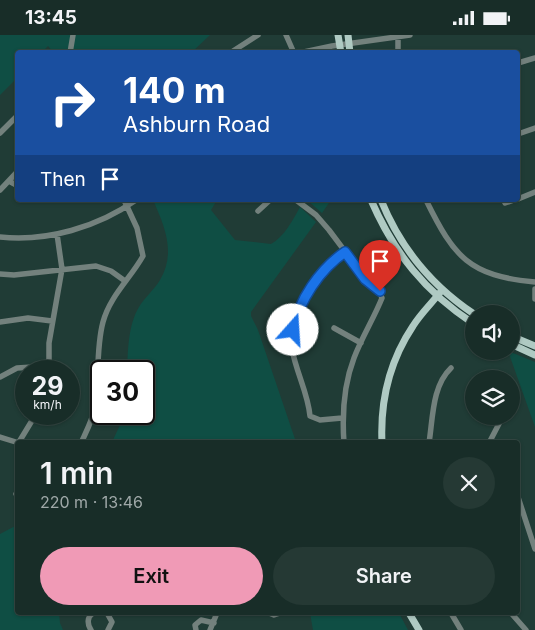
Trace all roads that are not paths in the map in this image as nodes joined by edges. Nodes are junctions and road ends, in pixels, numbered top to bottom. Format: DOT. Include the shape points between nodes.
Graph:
graph roads {
  1 [pos="73,35"];
  2 [pos="258,35"];
  3 [pos="286,35"];
  4 [pos="338,35"];
  5 [pos="348,35"];
  6 [pos="410,35"];
  7 [pos="398,37"];
  8 [pos="349,43"];
  9 [pos="341,49"];
  10 [pos="70,50"];
  11 [pos="235,50"];
  12 [pos="293,50"];
  13 [pos="350,50"];
  14 [pos="398,50"];
  15 [pos="535,58"];
  16 [pos="520,62"];
  17 [pos="15,118"];
  18 [pos="535,128"];
  19 [pos="0,133"];
  20 [pos="520,133"];
  21 [pos="15,174"];
  22 [pos="9,181"];
  23 [pos="15,184"];
  24 [pos="0,189"];
  25 [pos="535,192"];
  26 [pos="520,198"];
  27 [pos="268,202"];
  28 [pos="299,202"];
  29 [pos="372,202"];
  30 [pos="383,202"];
  31 [pos="427,202"];
  32 [pos="126,203"];
  33 [pos="258,211"];
  34 [pos="57,234"];
  35 [pos="0,237"];
  36 [pos="345,252"];
  37 [pos="62,269"];
  38 [pos="0,274"];
  39 [pos="125,281"];
  40 [pos="535,282"];
  41 [pos="535,289"];
  42 [pos="442,290"];
  43 [pos="437,297"];
  44 [pos="535,299"];
  45 [pos="465,307"];
  46 [pos="465,317"];
  47 [pos="52,321"];
  48 [pos="0,322"];
  49 [pos="334,328"];
  50 [pos="520,340"];
  51 [pos="360,343"];
  52 [pos="535,346"];
  53 [pos="520,348"];
  54 [pos="535,355"];
  55 [pos="50,360"];
  56 [pos="451,368"];
  57 [pos="15,369"];
  58 [pos="0,377"];
  59 [pos="342,418"];
  60 [pos="29,425"];
  61 [pos="498,425"];
  62 [pos="0,437"];
  63 [pos="20,440"];
  64 [pos="82,440"];
  65 [pos="344,440"];
  66 [pos="382,440"];
  67 [pos="430,440"];
  68 [pos="491,440"];
  69 [pos="15,441"];
  70 [pos="520,503"];
  71 [pos="535,549"];
  72 [pos="91,615"];
  73 [pos="110,615"];
  74 [pos="217,615"];
  75 [pos="410,615"];
  76 [pos="453,615"];
  77 [pos="513,615"];
  78 [pos="214,623"];
  79 [pos="91,630"];
  80 [pos="108,630"];
  81 [pos="196,630"];
  82 [pos="210,630"];
  83 [pos="419,630"];
  84 [pos="461,630"];
  85 [pos="526,630"];
  1 -- 10 [label="street"];
  2 -- 11 [label="street"];
  3 -- 12 [label="street"];
  4 -- 9 [label="main road"];
  5 -- 8 [label="main road"];
  6 -- 7 [label="street"];
  7 -- 8 [label="street"];
  7 -- 14 [label="street"];
  8 -- 9 [label="street"];
  8 -- 13 [label="main road"];
  15 -- 16 [label="street"];
  17 -- 19 [label="street"];
  18 -- 20 [label="street"];
  21 -- 22 [label="street"];
  22 -- 23 [label="street"];
  22 -- 24 [label="street"];
  25 -- 26 [label="street"];
  27 -- 33 [label="street"];
  28 -- 36 [label="street" via="316,215"];
  29 -- 43 [label="main road" via="400,254"];
  30 -- 42 [label="main road" via="406,247"];
  31 -- 40 [label="street" via="461,257 482,271"];
  32 -- 34 [label="street" via="88,225"];
  32 -- 39 [label="street" via="137,228 142,256"];
  34 -- 35 [label="street"];
  34 -- 37 [label="street"];
  36 -- 51 [label="street" via="365,279 380,291 382,298"];
  36 -- 59 [label="street" via="321,273 298,312 292,339 310,416 320,421"];
  37 -- 38 [label="street"];
  37 -- 39 [label="street" via="96,266"];
  37 -- 47 [label="street"];
  39 -- 64 [label="street" via="112,299 104,320 96,404"];
  41 -- 44 [label="street"];
  42 -- 43 [label="main road"];
  42 -- 45 [label="main road"];
  43 -- 46 [label="main road"];
  43 -- 66 [label="main road" via="413,325 391,368 383,400"];
  47 -- 48 [label="street" via="28,318"];
  47 -- 55 [label="street"];
  49 -- 51 [label="street"];
  50 -- 52 [label="main road"];
  51 -- 59 [label="street" via="353,359"];
  53 -- 54 [label="main road"];
  56 -- 67 [label="street" via="445,373 437,393"];
  57 -- 58 [label="street"];
  59 -- 65 [label="street"];
  60 -- 63 [label="street"];
  61 -- 68 [label="street"];
  62 -- 69 [label="street"];
  70 -- 71 [label="street"];
  72 -- 79 [label="street" via="88,622"];
  73 -- 80 [label="street" via="112,622"];
  74 -- 78 [label="street"];
  75 -- 83 [label="main road"];
  76 -- 84 [label="street"];
  77 -- 85 [label="street"];
  78 -- 81 [label="street" via="201,620 195,625"];
  78 -- 82 [label="street"];
}
